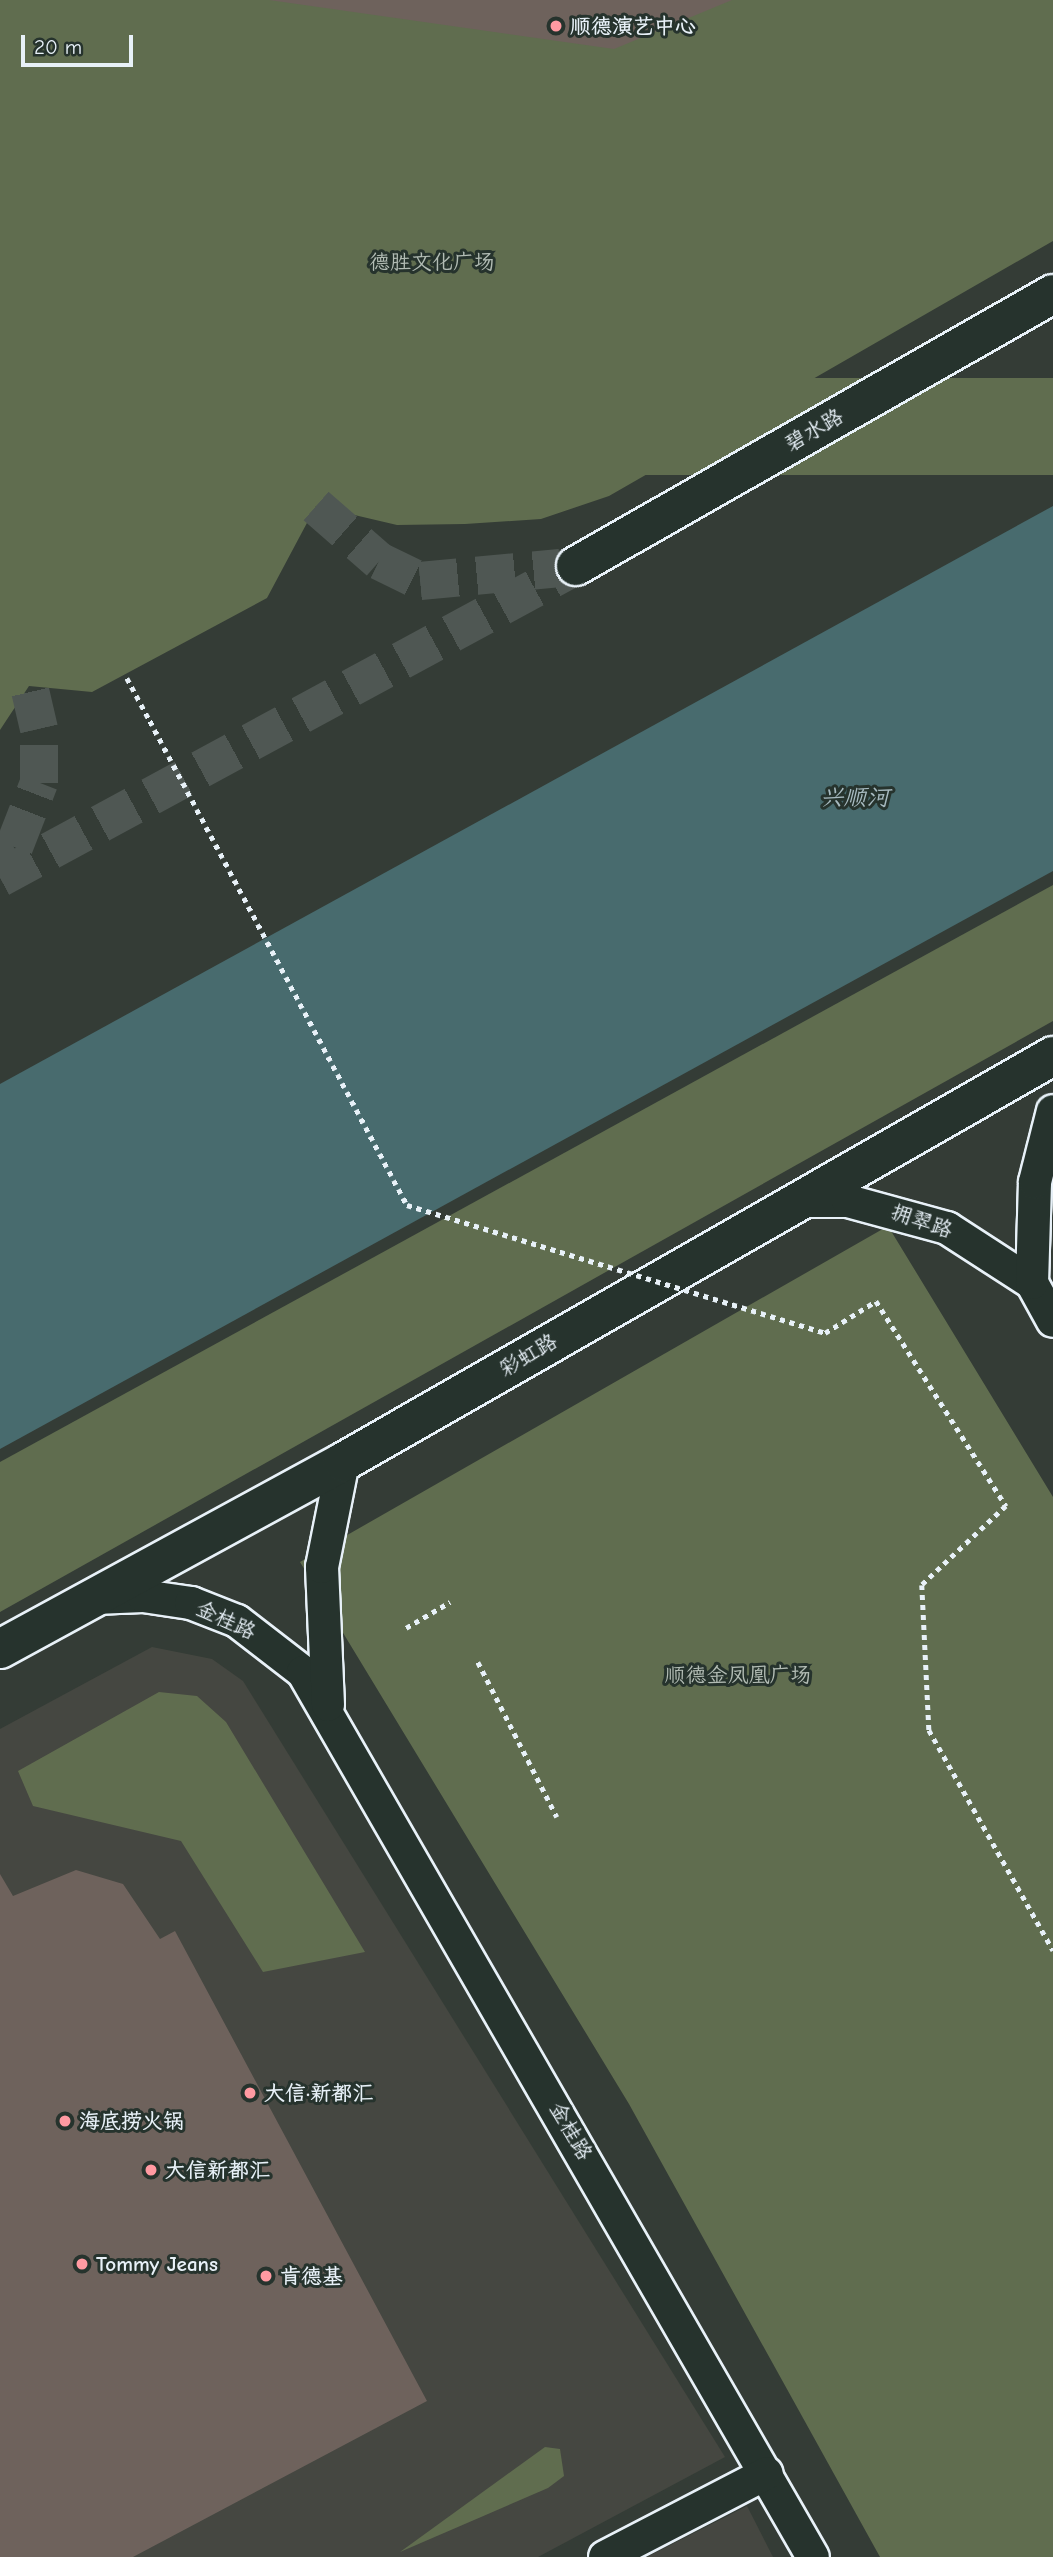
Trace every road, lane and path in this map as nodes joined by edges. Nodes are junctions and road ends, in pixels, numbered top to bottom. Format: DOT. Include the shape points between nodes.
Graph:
graph roads {
  1 [pos="1053,294"];
  2 [pos="576,566"];
  3 [pos="127,678"];
  4 [pos="1053,1056"];
  5 [pos="1053,1111"];
  6 [pos="797,1201"];
  7 [pos="1032,1283"];
  8 [pos="1053,1321"];
  9 [pos="343,1462"];
  10 [pos="94,1598"];
  11 [pos="450,1602"];
  12 [pos="406,1628"];
  13 [pos="0,1649"];
  14 [pos="478,1662"];
  15 [pos="328,1706"];
  16 [pos="557,1817"];
  17 [pos="1053,1950"];
  18 [pos="767,2473"];
  19 [pos="605,2557"];
  20 [pos="813,2557"];
  1 -- 2 [label="main road, 碧水路"];
  3 -- 17 [label="path, bridge" via="407,1205 825,1333 876,1301 1006,1506 922,1585 929,1730"];
  4 -- 6 [label="main road, 彩虹路"];
  5 -- 7 [label="street" via="1035,1182"];
  6 -- 7 [label="street, 拥翠路" via="848,1201 947,1227"];
  6 -- 9 [label="main road, 彩虹路"];
  7 -- 8 [label="street, 拥翠路"];
  9 -- 10 [label="main road, 彩虹路"];
  9 -- 15 [label="street, 金桂路" via="322,1567"];
  10 -- 13 [label="main road, 彩虹路"];
  10 -- 15 [label="street, 金桂路" via="155,1597 237,1621 272,1643"];
  11 -- 12 [label="path"];
  14 -- 16 [label="path"];
  15 -- 18 [label="street, 金桂路"];
  18 -- 19 [label="street"];
  18 -- 20 [label="street, 金桂路"];
}
